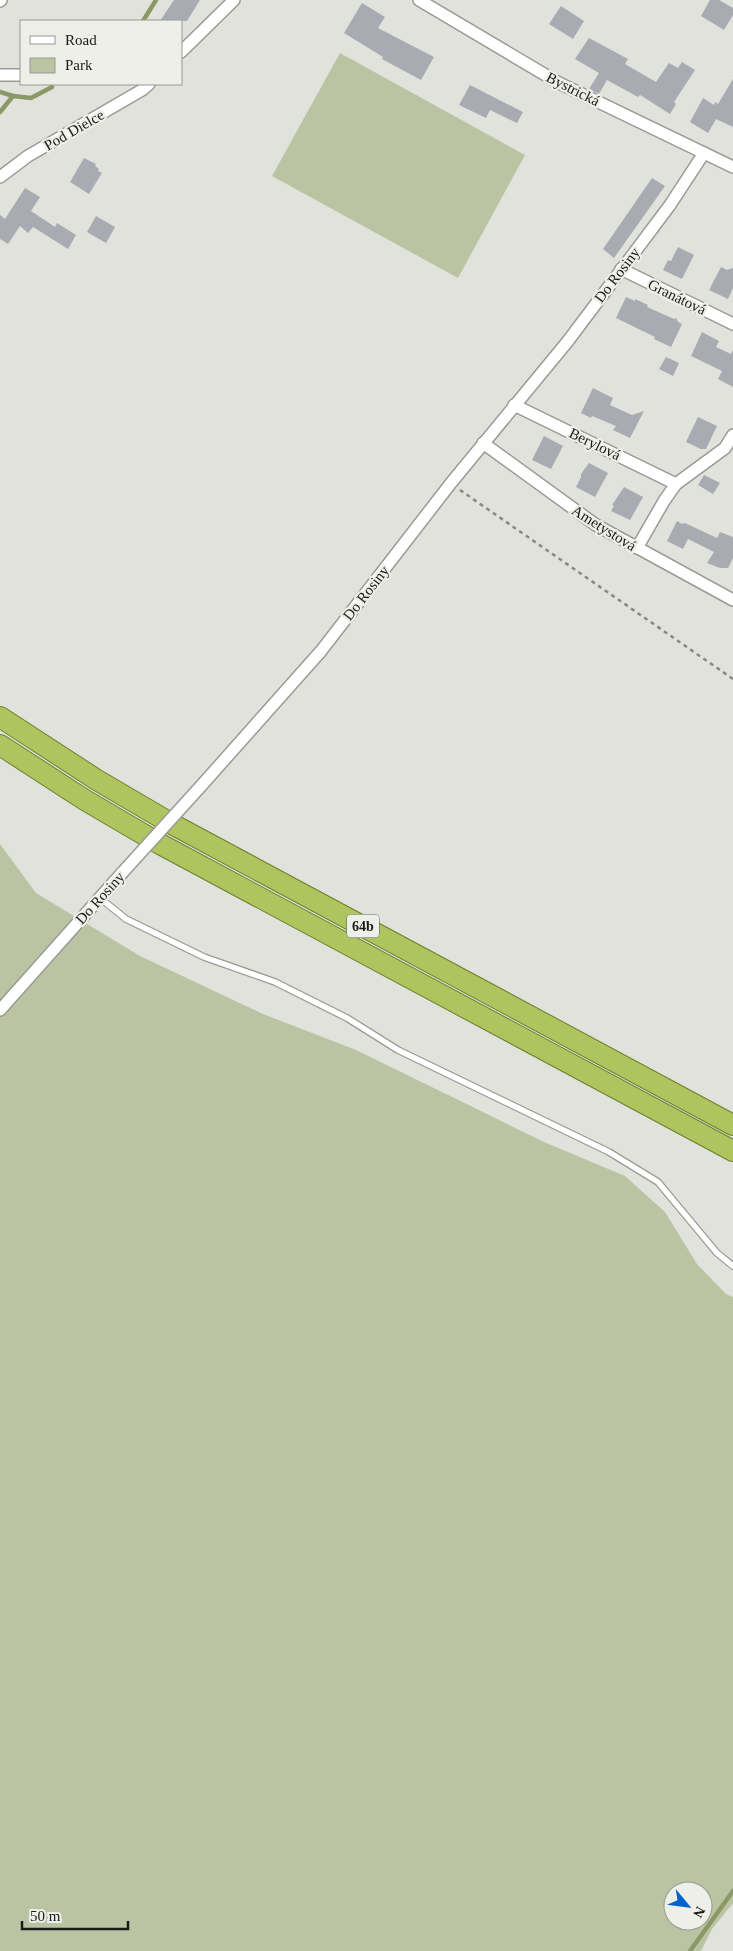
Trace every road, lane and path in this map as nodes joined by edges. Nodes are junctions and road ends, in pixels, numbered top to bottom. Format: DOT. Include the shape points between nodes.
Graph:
graph roads {
  1 [pos="234,0"];
  2 [pos="419,0"];
  3 [pos="182,51"];
  4 [pos="0,75"];
  5 [pos="20,75"];
  6 [pos="146,87"];
  7 [pos="704,153"];
  8 [pos="733,167"];
  9 [pos="0,177"];
  10 [pos="621,269"];
  11 [pos="733,324"];
  12 [pos="514,405"];
  13 [pos="733,435"];
  14 [pos="483,443"];
  15 [pos="451,483"];
  16 [pos="676,484"];
  17 [pos="637,548"];
  18 [pos="733,600"];
  19 [pos="733,679"];
  20 [pos="0,717"];
  21 [pos="0,745"];
  22 [pos="100,898"];
  23 [pos="0,1010"];
  24 [pos="733,1125"];
  25 [pos="733,1151"];
  26 [pos="733,1266"];
  1 -- 3 [label="street"];
  2 -- 7 [label="street, Bystrická" via="559,83"];
  4 -- 5 [label="street"];
  6 -- 9 [label="street, Pod Dielce" via="28,156"];
  7 -- 8 [label="street, Bystrická"];
  7 -- 10 [label="street, Do Rosiny" via="670,205"];
  10 -- 11 [label="street, Granátová"];
  10 -- 12 [label="street, Do Rosiny" via="568,341"];
  12 -- 14 [label="street, Do Rosiny"];
  12 -- 16 [label="street, Berylová"];
  13 -- 16 [label="street" via="725,448"];
  14 -- 15 [label="street, Do Rosiny"];
  14 -- 17 [label="street, Ametystová" via="596,525"];
  15 -- 19 [label="path"];
  15 -- 22 [label="street, Do Rosiny, bridge" via="321,651"];
  16 -- 17 [label="street"];
  17 -- 18 [label="street, Ametystová"];
  20 -- 24 [label="highway, 64b" via="172,824"];
  21 -- 25 [label="highway, 64b" via="160,844"];
  22 -- 23 [label="street, Do Rosiny"];
  22 -- 26 [label="lane" via="126,919 204,957 275,982 347,1018 398,1050 609,1152 658,1182 717,1253"];
}
